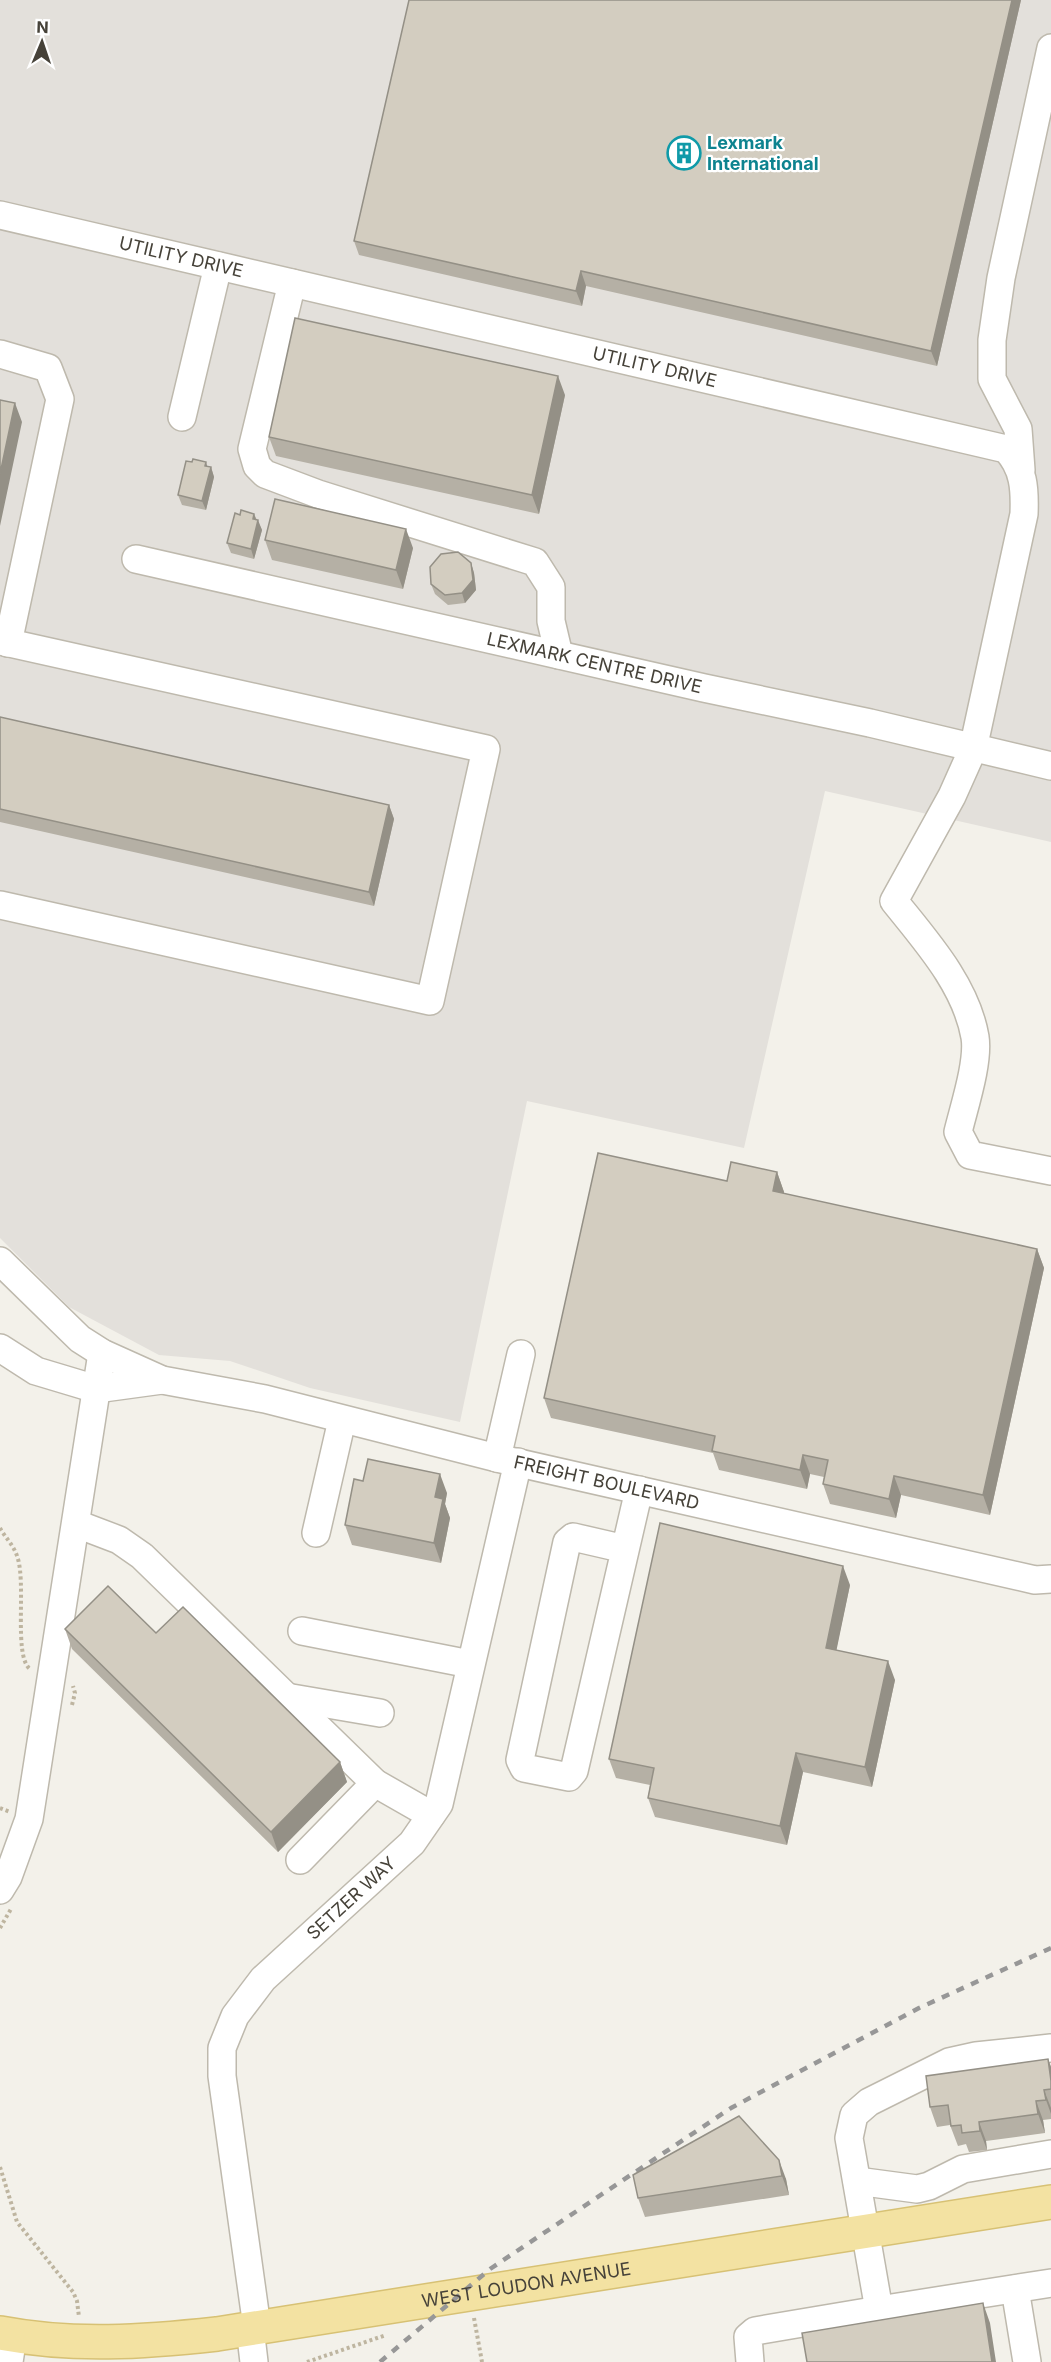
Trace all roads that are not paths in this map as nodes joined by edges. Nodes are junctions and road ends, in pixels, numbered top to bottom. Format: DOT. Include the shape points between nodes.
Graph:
graph roads {
  1 [pos="1051,48"];
  2 [pos="0,215"];
  3 [pos="218,266"];
  4 [pos="292,283"];
  5 [pos="0,354"];
  6 [pos="182,417"];
  7 [pos="1022,474"];
  8 [pos="135,559"];
  9 [pos="4,642"];
  10 [pos="559,655"];
  11 [pos="973,749"];
  12 [pos="1051,766"];
  13 [pos="0,905"];
  14 [pos="1051,1171"];
  15 [pos="0,1261"];
  16 [pos="0,1348"];
  17 [pos="102,1353"];
  18 [pos="521,1354"];
  19 [pos="162,1380"];
  20 [pos="96,1389"];
  21 [pos="342,1420"];
  22 [pos="507,1460"];
  23 [pos="639,1490"];
  24 [pos="77,1524"];
  25 [pos="316,1533"];
  26 [pos="625,1549"];
  27 [pos="1051,1580"];
  28 [pos="302,1631"];
  29 [pos="471,1664"];
  30 [pos="286,1697"];
  31 [pos="380,1713"];
  32 [pos="375,1783"];
  33 [pos="431,1815"];
  34 [pos="300,1860"];
  35 [pos="0,1890"];
  36 [pos="1051,2048"];
  37 [pos="1051,2154"];
  38 [pos="857,2181"];
  39 [pos="1051,2202"];
  40 [pos="866,2231"];
  41 [pos="1051,2283"];
  42 [pos="1015,2289"];
  43 [pos="879,2310"];
  44 [pos="254,2327"];
  45 [pos="7,2344"];
  46 [pos="254,2362"];
  47 [pos="750,2362"];
  48 [pos="1027,2362"];
  1 -- 7 [label="lane" via="1000,278 992,340 992,379 1018,429"];
  2 -- 3 [label="lane, UTILITY DRIVE"];
  3 -- 4 [label="lane, UTILITY DRIVE"];
  3 -- 6 [label="lane"];
  4 -- 7 [label="lane, UTILITY DRIVE" via="1006,449 1016,459"];
  4 -- 10 [label="lane" via="252,449 257,466 265,474 318,494 535,562 551,587 551,621"];
  5 -- 9 [label="lane" via="48,368 60,399"];
  7 -- 11 [label="lane, UTILITY DRIVE" via="1024,514"];
  8 -- 10 [label="lane, LEXMARK CENTRE DRIVE"];
  9 -- 13 [label="lane" via="486,749 430,1000"];
  10 -- 11 [label="lane, LEXMARK CENTRE DRIVE"];
  11 -- 12 [label="lane, LEXMARK CENTRE DRIVE"];
  11 -- 14 [label="lane, UTILITY DRIVE" via="952,796 894,901 935,952 962,998 975,1039 971,1080 958,1132 970,1155"];
  15 -- 17 [label="lane, FREIGHT BOULEVARD" via="80,1339"];
  16 -- 20 [label="lane, FREIGHT BOULEVARD" via="36,1371"];
  17 -- 19 [label="lane, FREIGHT BOULEVARD"];
  17 -- 20 [label="lane"];
  18 -- 22 [label="lane, SETZER WAY"];
  19 -- 20 [label="lane, FREIGHT BOULEVARD"];
  19 -- 21 [label="lane, FREIGHT BOULEVARD" via="265,1399"];
  20 -- 24 [label="lane"];
  21 -- 22 [label="lane, FREIGHT BOULEVARD"];
  21 -- 25 [label="lane"];
  22 -- 23 [label="lane, FREIGHT BOULEVARD"];
  22 -- 29 [label="lane, SETZER WAY"];
  23 -- 26 [label="lane"];
  23 -- 27 [label="lane, FREIGHT BOULEVARD" via="1035,1580"];
  24 -- 30 [label="lane" via="120,1540 141,1556"];
  24 -- 35 [label="lane" via="29,1819"];
  26 -- 26 [label="lane" via="574,1771 569,1777 524,1768 520,1760 567,1542 573,1537"];
  28 -- 29 [label="lane"];
  29 -- 33 [label="lane, SETZER WAY" via="449,1767 439,1804"];
  30 -- 31 [label="lane"];
  30 -- 32 [label="lane"];
  32 -- 33 [label="lane"];
  32 -- 34 [label="lane"];
  33 -- 44 [label="lane, SETZER WAY" via="412,1843 263,1979 235,2016 222,2048 222,2076"];
  36 -- 38 [label="lane" via="949,2062 868,2102 854,2115 849,2138"];
  37 -- 38 [label="lane" via="963,2169 917,2189"];
  38 -- 40 [label="lane"];
  39 -- 40 [label="main road, WEST LOUDON AVENUE"];
  40 -- 43 [label="lane"];
  40 -- 44 [label="main road, WEST LOUDON AVENUE"];
  41 -- 42 [label="lane"];
  42 -- 43 [label="lane"];
  42 -- 48 [label="lane"];
  43 -- 47 [label="lane" via="755,2331 748,2337"];
  44 -- 45 [label="main road, WEST LOUDON AVENUE" via="126,2343"];
  44 -- 46 [label="lane, SETZER WAY"];
}
